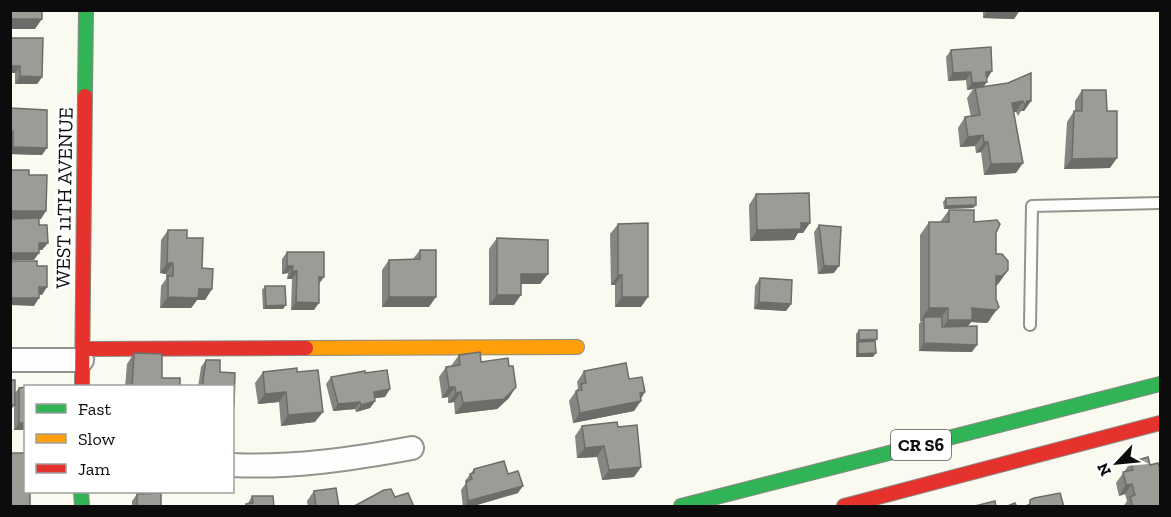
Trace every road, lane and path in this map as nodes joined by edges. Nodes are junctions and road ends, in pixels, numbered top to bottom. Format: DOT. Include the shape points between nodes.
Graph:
graph roads {
  1 [pos="86,10"];
  2 [pos="1161,203"];
  3 [pos="1030,325"];
  4 [pos="577,347"];
  5 [pos="82,355"];
  6 [pos="10,360"];
  7 [pos="1161,384"];
  8 [pos="82,385"];
  9 [pos="1161,423"];
  10 [pos="412,448"];
  11 [pos="234,465"];
  12 [pos="681,507"];
  13 [pos="844,507"];
  1 -- 5 [label="street, WEST 11TH AVENUE"];
  2 -- 3 [label="lane" via="1032,206"];
  4 -- 5 [label="street"];
  5 -- 6 [label="street"];
  5 -- 8 [label="street, WEST 11TH AVENUE"];
  7 -- 12 [label="street, CR S6"];
  9 -- 13 [label="street, CR S6"];
  10 -- 11 [label="street" via="358,458"];
}
